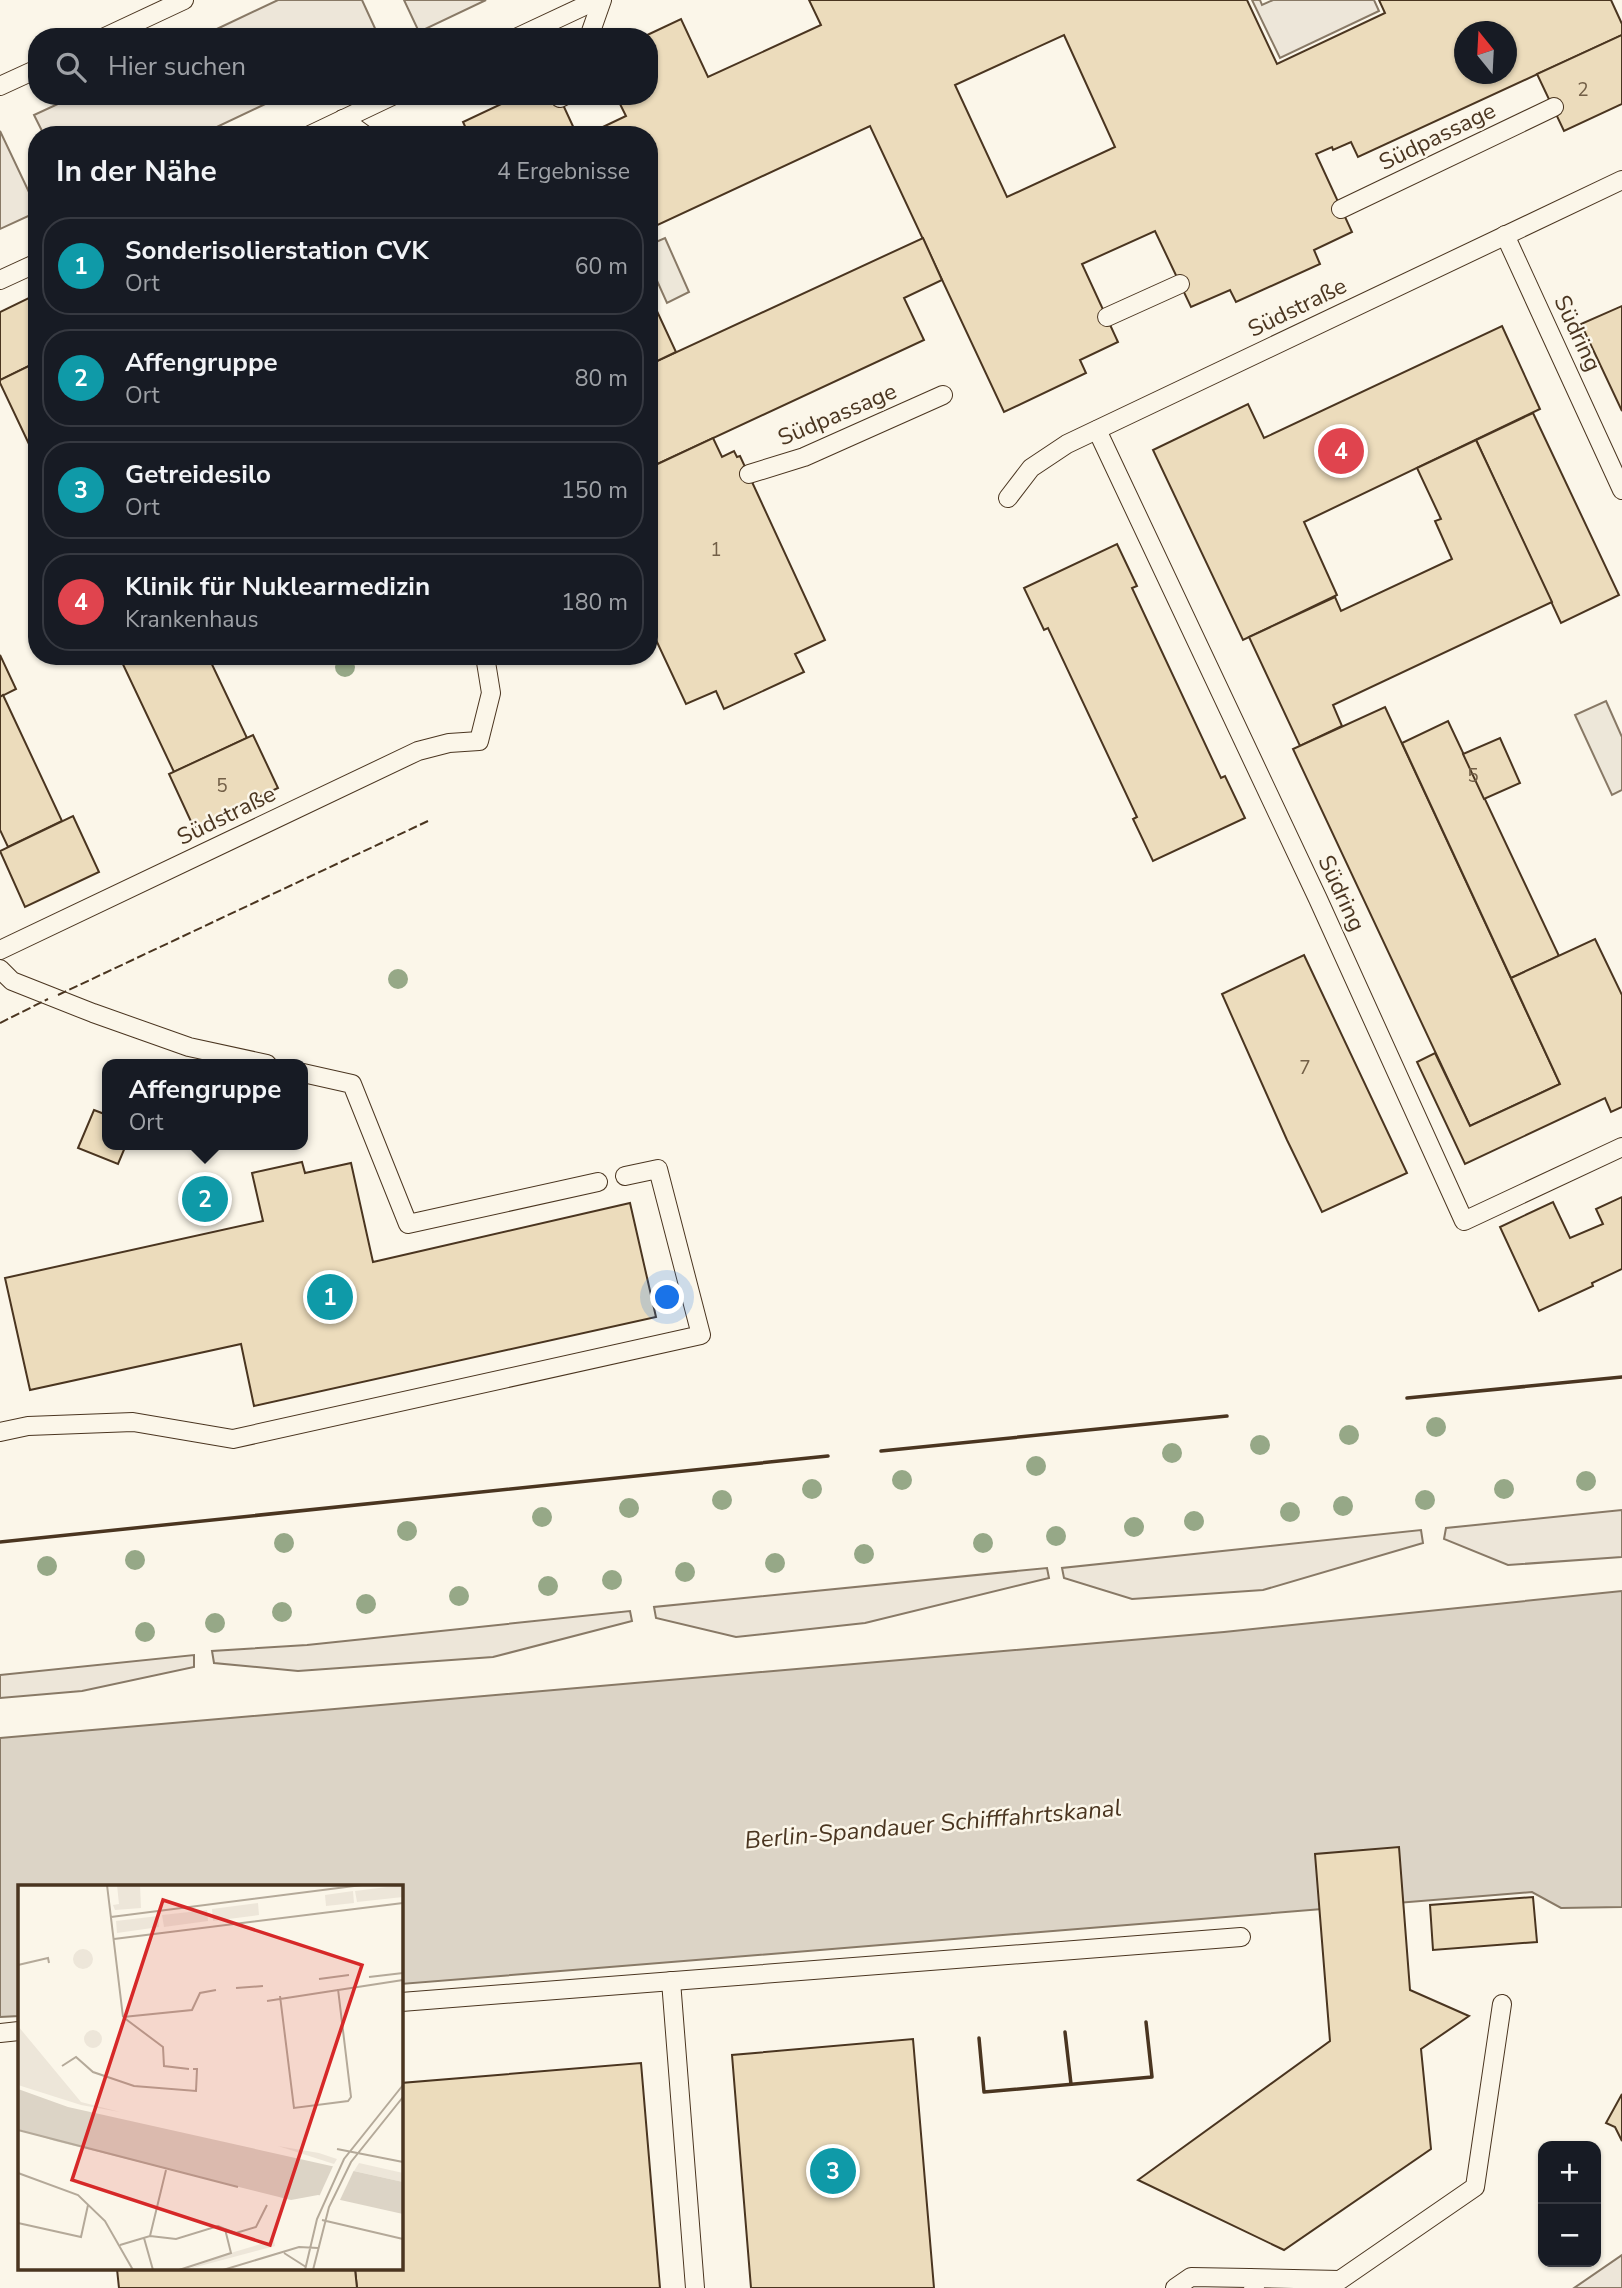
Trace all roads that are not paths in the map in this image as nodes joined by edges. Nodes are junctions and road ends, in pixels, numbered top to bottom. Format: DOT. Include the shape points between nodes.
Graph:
graph roads {
  1 [pos="183,0"];
  2 [pos="597,0"];
  3 [pos="602,0"];
  4 [pos="124,28"];
  5 [pos="537,28"];
  6 [pos="592,28"];
  7 [pos="28,73"];
  8 [pos="0,86"];
  9 [pos="373,105"];
  10 [pos="1554,107"];
  11 [pos="344,119"];
  12 [pos="329,126"];
  13 [pos="353,126"];
  14 [pos="1622,180"];
  15 [pos="1341,209"];
  16 [pos="1505,235"];
  17 [pos="28,267"];
  18 [pos="0,280"];
  19 [pos="1180,284"];
  20 [pos="1107,317"];
  21 [pos="943,395"];
  22 [pos="1097,430"];
  23 [pos="749,474"];
  24 [pos="1622,490"];
  25 [pos="1008,498"];
  26 [pos="486,665"];
  27 [pos="0,950"];
  28 [pos="0,969"];
  29 [pos="244,1059"];
  30 [pos="308,1074"];
  31 [pos="1622,1147"];
  32 [pos="625,1176"];
  33 [pos="598,1182"];
  34 [pos="0,1432"];
  35 [pos="1241,1937"];
  36 [pos="671,1981"];
  37 [pos="402,2002"];
  38 [pos="1502,2004"];
  39 [pos="18,2031"];
  40 [pos="0,2033"];
  41 [pos="1252,2283"];
  42 [pos="695,2288"];
  43 [pos="1175,2288"];
  1 -- 4 [label="lane"];
  2 -- 5 [label="lane"];
  3 -- 6 [label="lane"];
  7 -- 8 [label="lane"];
  9 -- 11 [label="lane"];
  10 -- 15 [label="lane, Südpassage"];
  11 -- 12 [label="lane"];
  11 -- 13 [label="lane"];
  14 -- 16 [label="lane, Südstraße"];
  16 -- 22 [label="lane, Südstraße"];
  16 -- 24 [label="lane, Südring"];
  17 -- 18 [label="lane"];
  19 -- 20 [label="lane"];
  21 -- 23 [label="lane, Südpassage" via="804,457"];
  22 -- 25 [label="lane, Südstraße" via="1031,468"];
  22 -- 31 [label="lane, Südring" via="1464,1221"];
  26 -- 27 [label="lane, Südstraße" via="491,693 479,741 418,751"];
  28 -- 29 [label="lane" via="12,981 93,1013 189,1047"];
  30 -- 33 [label="lane" via="352,1084 408,1224"];
  32 -- 34 [label="lane" via="658,1169 701,1335 233,1439 133,1422 28,1426"];
  35 -- 36 [label="lane"];
  36 -- 37 [label="lane"];
  36 -- 42 [label="lane"];
  38 -- 41 [label="lane" via="1475,2187 1340,2280"];
  39 -- 40 [label="lane"];
  41 -- 43 [label="lane" via="1191,2277"];
}
